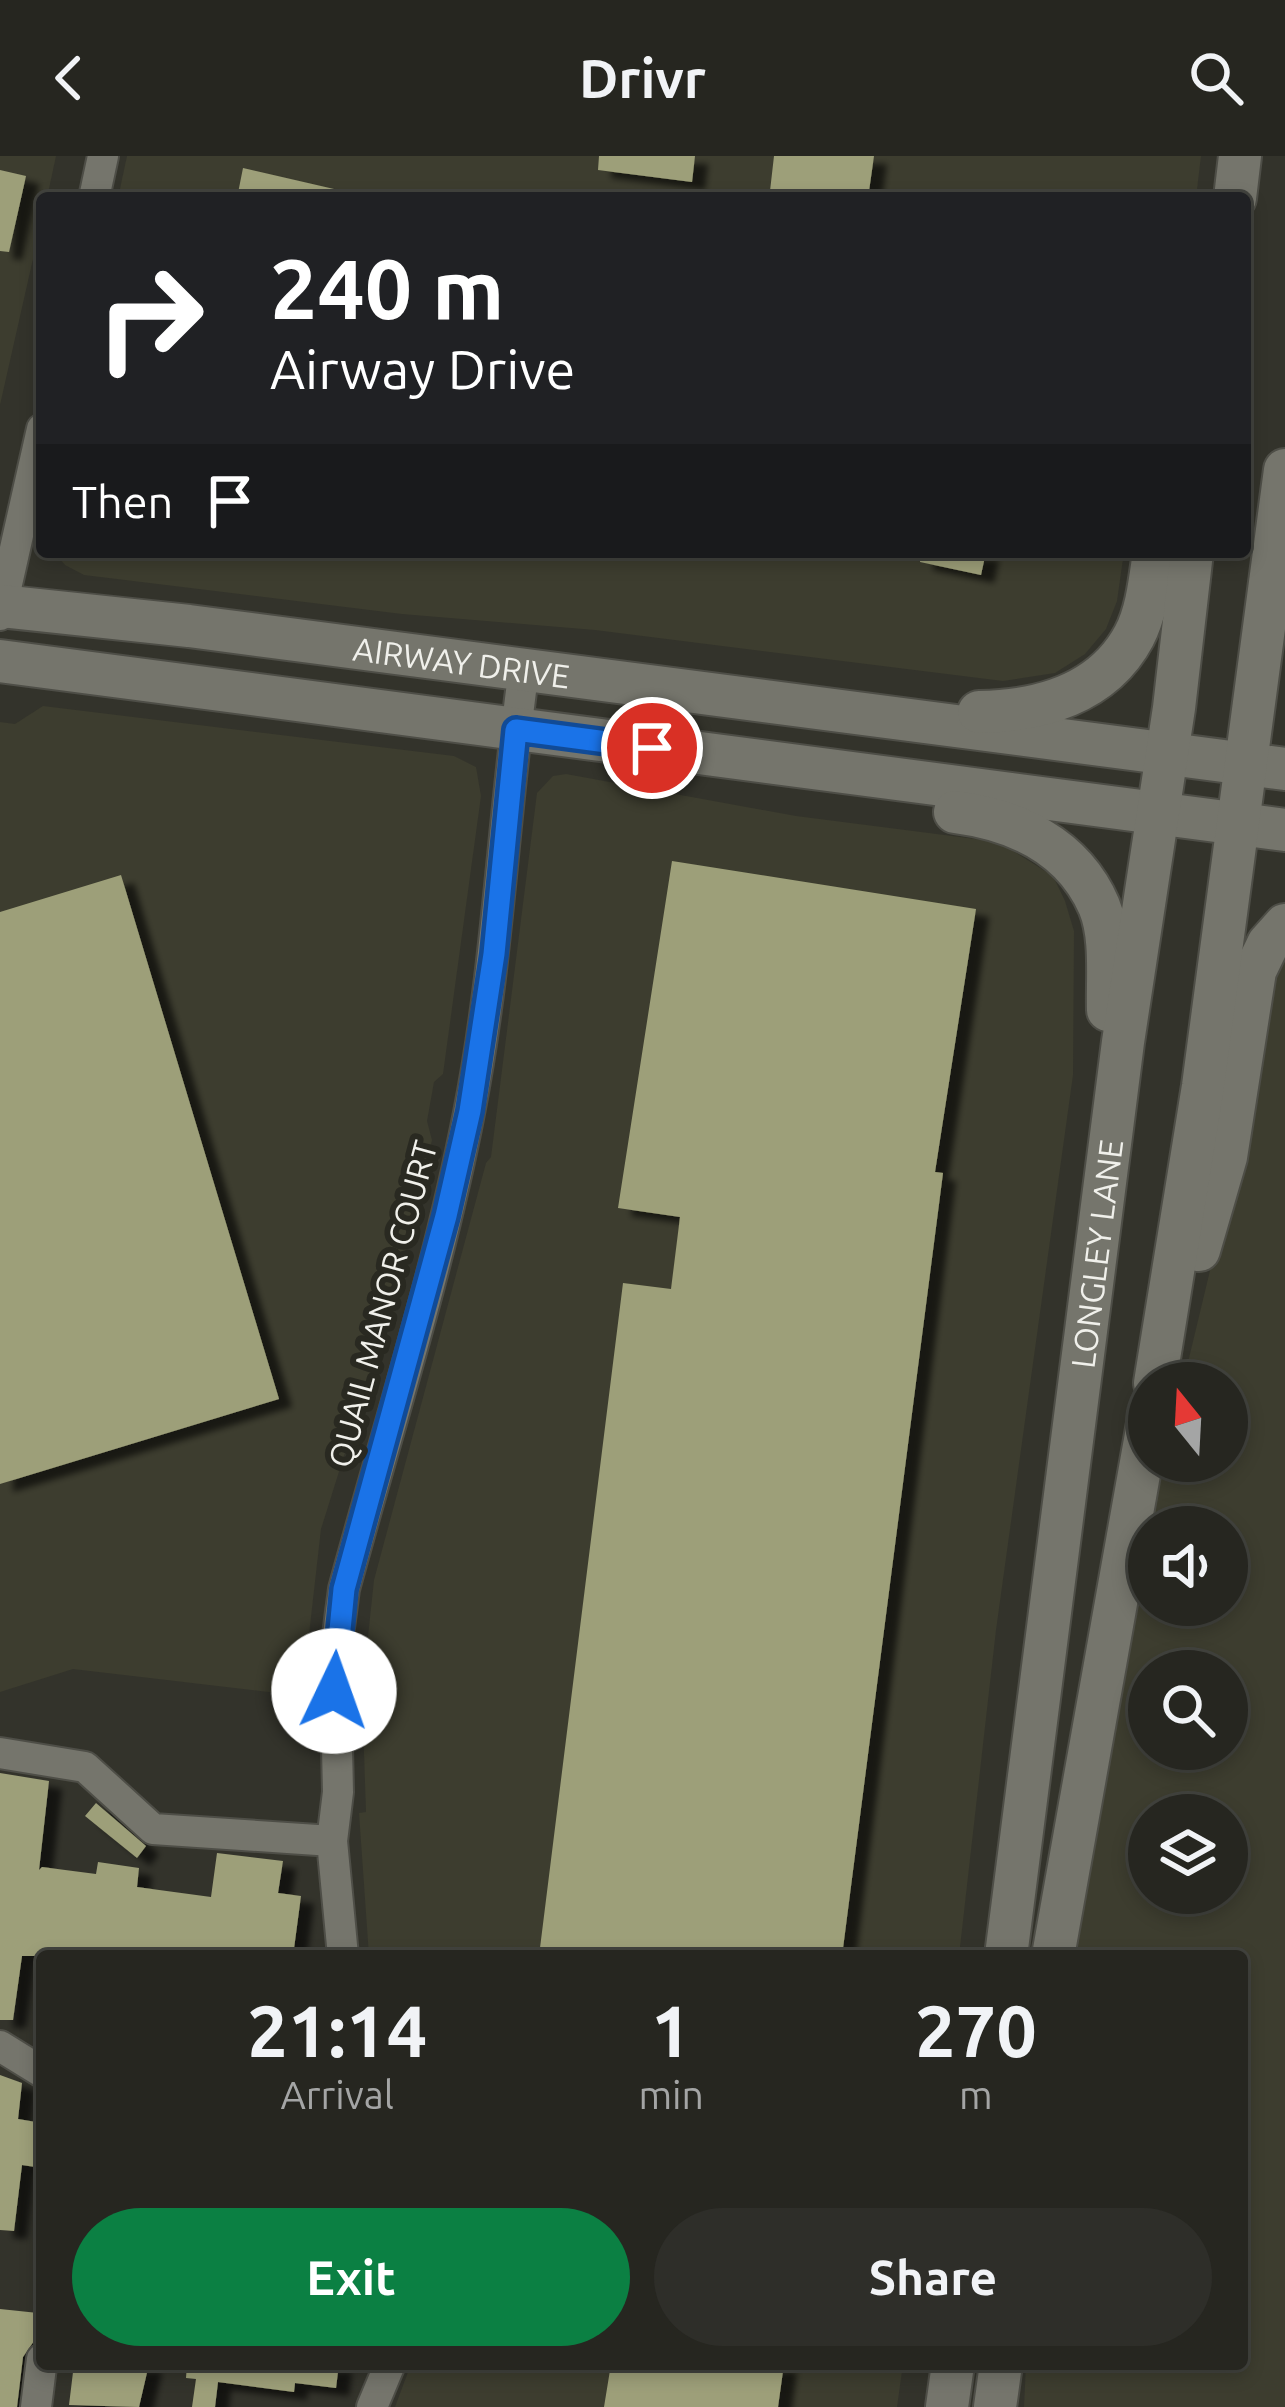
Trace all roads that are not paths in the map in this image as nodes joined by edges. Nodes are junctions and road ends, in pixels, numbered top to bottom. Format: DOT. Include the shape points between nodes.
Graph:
graph roads {
  1 [pos="103,156"];
  2 [pos="1240,156"];
  3 [pos="95,192"];
  4 [pos="1236,192"];
  5 [pos="36,454"];
  6 [pos="1285,470"];
  7 [pos="1153,558"];
  8 [pos="1193,558"];
  9 [pos="1,609"];
  10 [pos="0,661"];
  11 [pos="524,669"];
  12 [pos="857,712"];
  13 [pos="516,730"];
  14 [pos="652,748"];
  15 [pos="1226,760"];
  16 [pos="1197,817"];
  17 [pos="1285,830"];
  18 [pos="1285,925"];
  19 [pos="1112,1144"];
  20 [pos="1166,1322"];
  21 [pos="1159,1362"];
  22 [pos="1138,1482"];
  23 [pos="0,1753"];
  24 [pos="332,1841"];
  25 [pos="342,1950"];
  26 [pos="1007,1950"];
  27 [pos="1054,1950"];
  28 [pos="0,2046"];
  29 [pos="36,2068"];
  30 [pos="41,2370"];
  31 [pos="387,2370"];
  32 [pos="951,2370"];
  33 [pos="1000,2370"];
  34 [pos="36,2407"];
  35 [pos="372,2407"];
  36 [pos="947,2407"];
  37 [pos="995,2407"];
  1 -- 3 [label="street"];
  2 -- 4 [label="main road"];
  5 -- 9 [label="street"];
  6 -- 15 [label="main road, LONGLEY LANE"];
  7 -- 12 [label="main road" via="1136,634 1094,682 1070,696 993,712"];
  8 -- 15 [label="main road, LONGLEY LANE"];
  9 -- 11 [label="main road, AIRWAY DRIVE"];
  10 -- 13 [label="main road, AIRWAY DRIVE"];
  11 -- 12 [label="main road, AIRWAY DRIVE"];
  11 -- 13 [label="street, QUAIL MANOR COURT"];
  12 -- 15 [label="main road, AIRWAY DRIVE"];
  13 -- 14 [label="main road, AIRWAY DRIVE"];
  13 -- 24 [label="street, QUAIL MANOR COURT" via="470,1111 344,1589"];
  14 -- 16 [label="main road, AIRWAY DRIVE"];
  14 -- 19 [label="main road" via="737,785 1004,822 1036,833 1061,854 1100,907"];
  15 -- 16 [label="main road, LONGLEY LANE"];
  15 -- 16 [label="main road, LONGLEY LANE"];
  16 -- 17 [label="main road, AIRWAY DRIVE"];
  16 -- 19 [label="main road, LONGLEY LANE"];
  16 -- 20 [label="main road, LONGLEY LANE" via="1203,1086"];
  18 -- 20 [label="main road" via="1255,971 1226,1157 1203,1240"];
  19 -- 26 [label="main road, LONGLEY LANE"];
  20 -- 21 [label="main road, LONGLEY LANE"];
  22 -- 27 [label="main road"];
  23 -- 24 [label="street" via="85,1767 153,1829"];
  24 -- 25 [label="street, QUAIL MANOR COURT"];
  28 -- 29 [label="street"];
  30 -- 34 [label="street"];
  31 -- 35 [label="street"];
  32 -- 36 [label="main road"];
  33 -- 37 [label="main road"];
}
